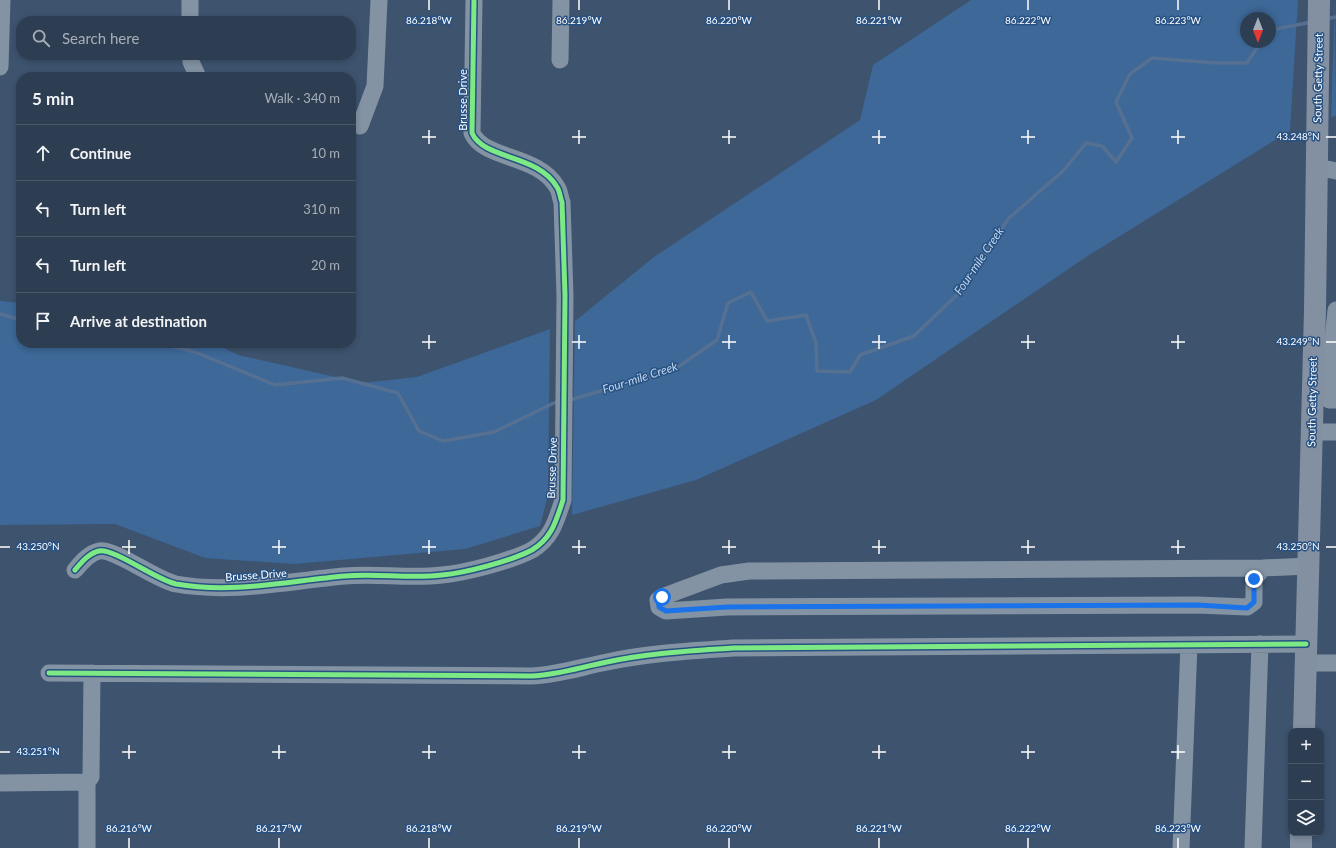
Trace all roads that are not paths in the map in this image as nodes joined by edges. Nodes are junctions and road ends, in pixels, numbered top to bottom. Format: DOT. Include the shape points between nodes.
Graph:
graph roads {
  1 [pos="2,0"];
  2 [pos="190,0"];
  3 [pos="379,0"];
  4 [pos="474,0"];
  5 [pos="561,0"];
  6 [pos="1319,14"];
  7 [pos="190,16"];
  8 [pos="191,60"];
  9 [pos="560,60"];
  10 [pos="0,67"];
  11 [pos="196,72"];
  12 [pos="360,126"];
  13 [pos="1327,169"];
  14 [pos="1336,310"];
  15 [pos="1321,380"];
  16 [pos="1336,400"];
  17 [pos="1312,432"];
  18 [pos="1336,432"];
  19 [pos="1309,566"];
  20 [pos="1263,568"];
  21 [pos="75,570"];
  22 [pos="1260,644"];
  23 [pos="1189,645"];
  24 [pos="1306,653"];
  25 [pos="1336,663"];
  26 [pos="49,673"];
  27 [pos="92,674"];
  28 [pos="1304,728"];
  29 [pos="87,782"];
  30 [pos="0,783"];
  31 [pos="1301,836"];
  32 [pos="87,848"];
  33 [pos="1181,848"];
  34 [pos="1253,848"];
  35 [pos="1301,848"];
  1 -- 10 [label="street"];
  2 -- 7 [label="street"];
  3 -- 12 [label="street" via="375,86"];
  4 -- 21 [label="street, Brusse Drive" via="471,126 475,140 487,148 545,172 558,188 562,202 565,296 563,500 553,531 532,550 486,566 441,576 346,576 273,585 206,588 174,583 153,576 109,552 99,551 90,555"];
  5 -- 9 [label="street"];
  6 -- 13 [label="main road, South Getty Street"];
  8 -- 11 [label="street"];
  13 -- 15 [label="main road, South Getty Street"];
  14 -- 15 [label="street"];
  15 -- 16 [label="street" via="1329,400"];
  15 -- 17 [label="main road, South Getty Street"];
  17 -- 18 [label="street"];
  17 -- 19 [label="main road, South Getty Street"];
  19 -- 20 [label="street"];
  19 -- 24 [label="main road, South Getty Street"];
  20 -- 20 [label="street" via="1254,579 1254,602 1247,608 1197,605 727,607 666,611 659,607 658,600 721,575 750,571"];
  22 -- 23 [label="street"];
  22 -- 24 [label="street"];
  22 -- 34 [label="street"];
  23 -- 27 [label="street" via="732,648 662,653 607,662 553,675 531,676"];
  23 -- 33 [label="street"];
  24 -- 25 [label="street"];
  24 -- 28 [label="main road, South Getty Street"];
  26 -- 27 [label="street"];
  27 -- 29 [label="street" via="91,777"];
  29 -- 30 [label="street"];
  29 -- 32 [label="street"];
  31 -- 35 [label="main road"];
}
